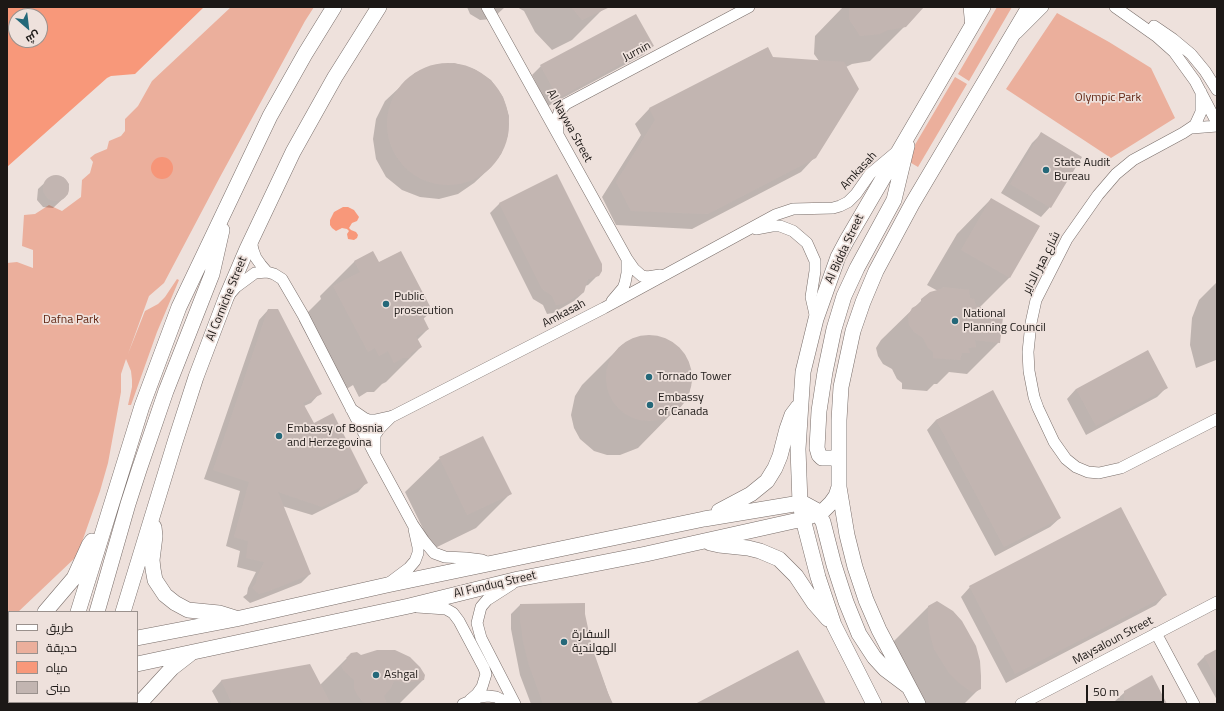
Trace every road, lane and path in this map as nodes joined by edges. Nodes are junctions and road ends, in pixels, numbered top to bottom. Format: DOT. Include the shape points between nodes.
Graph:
graph roads {
  1 [pos="334,7"];
  2 [pos="379,7"];
  3 [pos="487,7"];
  4 [pos="749,7"];
  5 [pos="969,7"];
  6 [pos="983,7"];
  7 [pos="1029,7"];
  8 [pos="1043,7"];
  9 [pos="1115,7"];
  10 [pos="1128,15"];
  11 [pos="971,27"];
  12 [pos="1011,38"];
  13 [pos="1217,90"];
  14 [pos="1201,92"];
  15 [pos="1217,124"];
  16 [pos="1192,128"];
  17 [pos="911,130"];
  18 [pos="558,134"];
  19 [pos="899,150"];
  20 [pos="226,210"];
  21 [pos="746,231"];
  22 [pos="251,240"];
  23 [pos="627,259"];
  24 [pos="674,271"];
  25 [pos="267,272"];
  26 [pos="226,298"];
  27 [pos="604,308"];
  28 [pos="816,319"];
  29 [pos="800,403"];
  30 [pos="351,409"];
  31 [pos="393,416"];
  32 [pos="1217,420"];
  33 [pos="375,455"];
  34 [pos="838,458"];
  35 [pos="839,487"];
  36 [pos="800,503"];
  37 [pos="153,514"];
  38 [pos="819,514"];
  39 [pos="704,519"];
  40 [pos="804,519"];
  41 [pos="414,525"];
  42 [pos="103,528"];
  43 [pos="705,541"];
  44 [pos="490,563"];
  45 [pos="518,580"];
  46 [pos="387,585"];
  47 [pos="1217,602"];
  48 [pos="409,606"];
  49 [pos="46,611"];
  50 [pos="78,611"];
  51 [pos="97,611"];
  52 [pos="123,611"];
  53 [pos="236,619"];
  54 [pos="834,625"];
  55 [pos="1156,633"];
  56 [pos="138,638"];
  57 [pos="194,652"];
  58 [pos="138,664"];
  59 [pos="914,696"];
  60 [pos="867,697"];
  61 [pos="467,702"];
  62 [pos="139,704"];
  63 [pos="506,704"];
  64 [pos="515,704"];
  65 [pos="874,704"];
  66 [pos="928,704"];
  67 [pos="1021,704"];
  68 [pos="1194,704"];
  1 -- 20 [label="main road" via="270,116"];
  2 -- 22 [label="main road, Al Corniche Street" via="335,77 294,152"];
  3 -- 18 [label="street, Al Naywa Street"];
  4 -- 18 [label="street, Jurnin" via="566,104 556,120"];
  5 -- 11 [label="street"];
  6 -- 11 [label="main road, Al Bidda Street"];
  7 -- 12 [label="main road"];
  8 -- 12 [label="street"];
  9 -- 10 [label="street"];
  10 -- 13 [label="street" via="1143,19 1182,46 1198,62"];
  10 -- 14 [label="street" via="1174,52"];
  11 -- 17 [label="main road, Al Bidda Street"];
  12 -- 34 [label="main road" via="912,204 862,302 841,387"];
  14 -- 15 [label="street"];
  14 -- 16 [label="street" via="1201,112"];
  15 -- 16 [label="street"];
  16 -- 32 [label="street, شارع هير الداير" via="1133,160 1116,174 1082,216 1067,239 1036,300 1028,352 1029,371 1034,397 1054,442 1066,460 1088,472 1099,473 1121,468"];
  17 -- 19 [label="main road, Al Bidda Street"];
  17 -- 34 [label="main road" via="894,200 857,268 844,296 834,329 819,411 817,448 822,458"];
  18 -- 23 [label="street, Al Naywa Street"];
  19 -- 21 [label="street, Amkasah" via="870,174 848,202 833,208 793,209 775,215"];
  19 -- 28 [label="main road, Al Bidda Street" via="838,257"];
  20 -- 42 [label="main road" via="179,307 139,413"];
  20 -- 51 [label="main road" via="212,274 166,391 128,504"];
  21 -- 24 [label="street, Amkasah"];
  21 -- 28 [label="street, Amkasah" via="780,226 794,231 807,243 815,261 811,297"];
  22 -- 25 [label="street, Amkasah" via="256,258"];
  22 -- 26 [label="main road, Al Corniche Street"];
  23 -- 24 [label="street, Al Naywa Street" via="647,278"];
  23 -- 27 [label="street" via="623,288"];
  24 -- 27 [label="street, Amkasah"];
  25 -- 26 [label="street" via="252,275"];
  25 -- 30 [label="street, Amkasah" via="282,279"];
  26 -- 37 [label="main road, Al Corniche Street" via="196,377"];
  27 -- 31 [label="street, Amkasah"];
  28 -- 29 [label="main road, Al Bidda Street" via="803,372"];
  29 -- 36 [label="main road, Al Bidda Street"];
  29 -- 39 [label="main road" via="792,415 780,456 767,481 740,501"];
  30 -- 31 [label="street, Amkasah" via="369,420"];
  30 -- 33 [label="street, Amkasah"];
  31 -- 33 [label="street, Amkasah" via="375,435"];
  33 -- 41 [label="street, Amkasah"];
  34 -- 35 [label="main road"];
  35 -- 38 [label="main road, Al Funduq Street" via="831,503"];
  35 -- 59 [label="main road" via="845,527 866,600"];
  36 -- 38 [label="main road" via="812,507"];
  36 -- 39 [label="main road, Al Funduq Street"];
  36 -- 40 [label="main road, Al Bidda Street"];
  37 -- 52 [label="main road, Al Corniche Street"];
  37 -- 53 [label="main road" via="153,569 155,580 165,595 188,610 219,613"];
  38 -- 40 [label="main road, Al Funduq Street"];
  38 -- 59 [label="main road" via="846,602 859,634 874,657"];
  39 -- 44 [label="main road, Al Funduq Street"];
  40 -- 43 [label="main road, Al Funduq Street"];
  40 -- 54 [label="main road, Al Bidda Street" via="818,577"];
  41 -- 44 [label="street, Amkasah" via="434,553 445,557"];
  41 -- 46 [label="street, Amkasah" via="418,547 415,561"];
  42 -- 49 [label="main road" via="89,545 74,578"];
  42 -- 50 [label="main road"];
  43 -- 45 [label="main road, Al Funduq Street"];
  43 -- 54 [label="main road" via="748,548 779,559 796,576 814,603"];
  44 -- 46 [label="main road, Al Funduq Street"];
  45 -- 48 [label="main road, Al Funduq Street"];
  45 -- 64 [label="street" via="484,603 476,623 481,638"];
  46 -- 53 [label="main road, Al Funduq Street"];
  47 -- 55 [label="street, Maysaloun Street"];
  48 -- 57 [label="main road, Al Funduq Street"];
  48 -- 61 [label="street" via="446,609 459,621 486,674 482,687"];
  53 -- 56 [label="main road, Al Funduq Street"];
  54 -- 60 [label="main road"];
  55 -- 67 [label="street, Maysaloun Street"];
  55 -- 68 [label="street"];
  57 -- 58 [label="main road, Al Funduq Street"];
  57 -- 62 [label="main road" via="172,668"];
  59 -- 66 [label="street"];
  60 -- 65 [label="main road"];
  61 -- 63 [label="street" via="488,696 496,697"];
}
